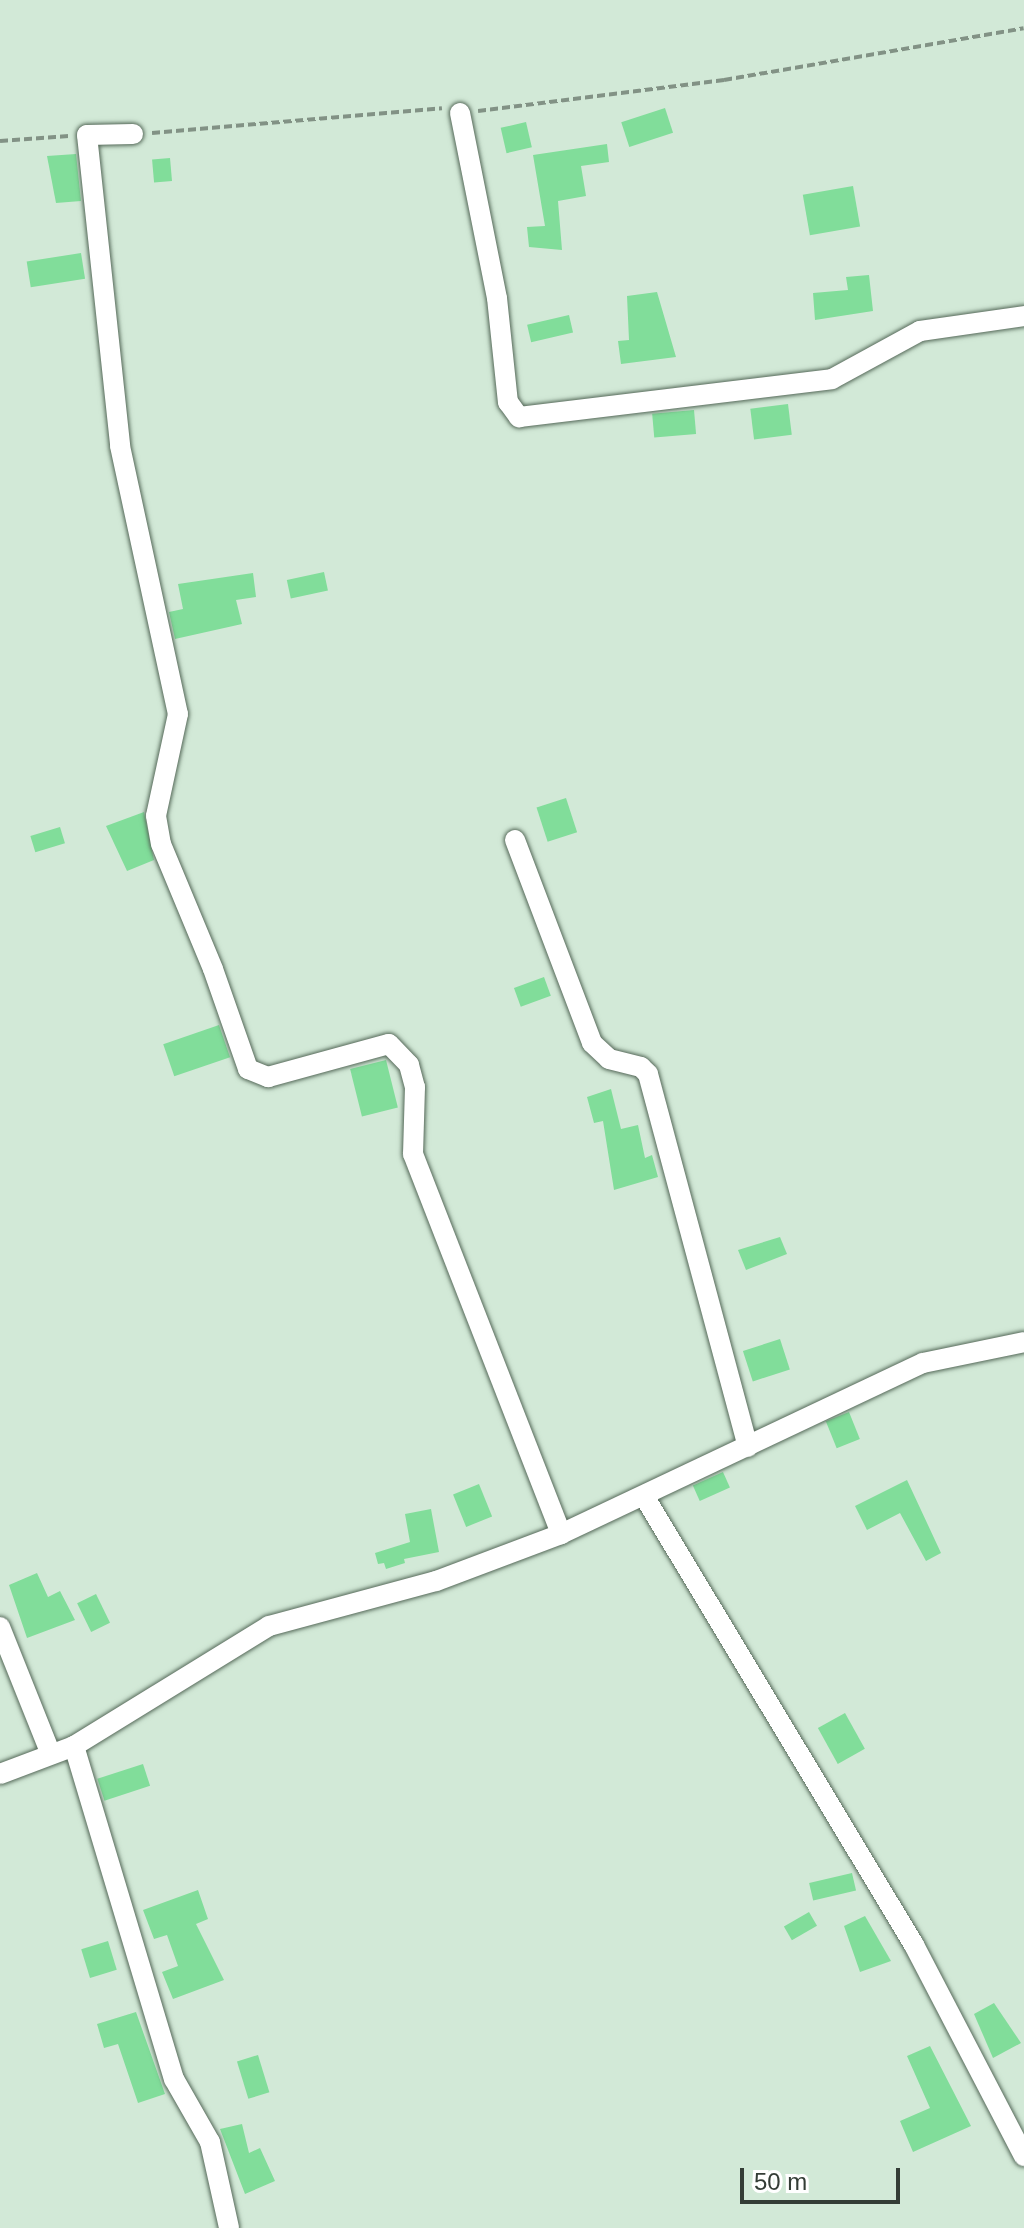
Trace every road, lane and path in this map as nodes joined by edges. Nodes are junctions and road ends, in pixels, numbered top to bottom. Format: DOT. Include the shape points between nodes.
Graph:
graph roads {
  1 [pos="1024,28"];
  2 [pos="460,113"];
  3 [pos="133,134"];
  4 [pos="87,135"];
  5 [pos="0,141"];
  6 [pos="1024,316"];
  7 [pos="515,840"];
  8 [pos="1024,1342"];
  9 [pos="748,1447"];
  10 [pos="644,1496"];
  11 [pos="561,1534"];
  12 [pos="0,1627"];
  13 [pos="74,1746"];
  14 [pos="50,1752"];
  15 [pos="0,1774"];
  16 [pos="1024,2156"];
  17 [pos="229,2228"];
  1 -- 2 [label="path" via="724,80"];
  2 -- 3 [label="path" via="440,108"];
  2 -- 6 [label="street" via="497,298 508,402 519,417 832,379 920,331"];
  3 -- 4 [label="street"];
  4 -- 5 [label="path"];
  4 -- 11 [label="street" via="120,446 178,714 156,816 161,844 248,1069 268,1077 389,1044 409,1065 415,1087 413,1154"];
  7 -- 9 [label="street" via="592,1043 609,1059 641,1067 648,1074"];
  8 -- 9 [label="street" via="923,1363"];
  9 -- 10 [label="street"];
  10 -- 11 [label="street"];
  10 -- 16 [label="street" via="914,1945"];
  11 -- 13 [label="street" via="436,1581 269,1626"];
  12 -- 14 [label="street"];
  13 -- 14 [label="street"];
  13 -- 17 [label="street" via="174,2079 210,2142"];
  14 -- 15 [label="street"];
}
